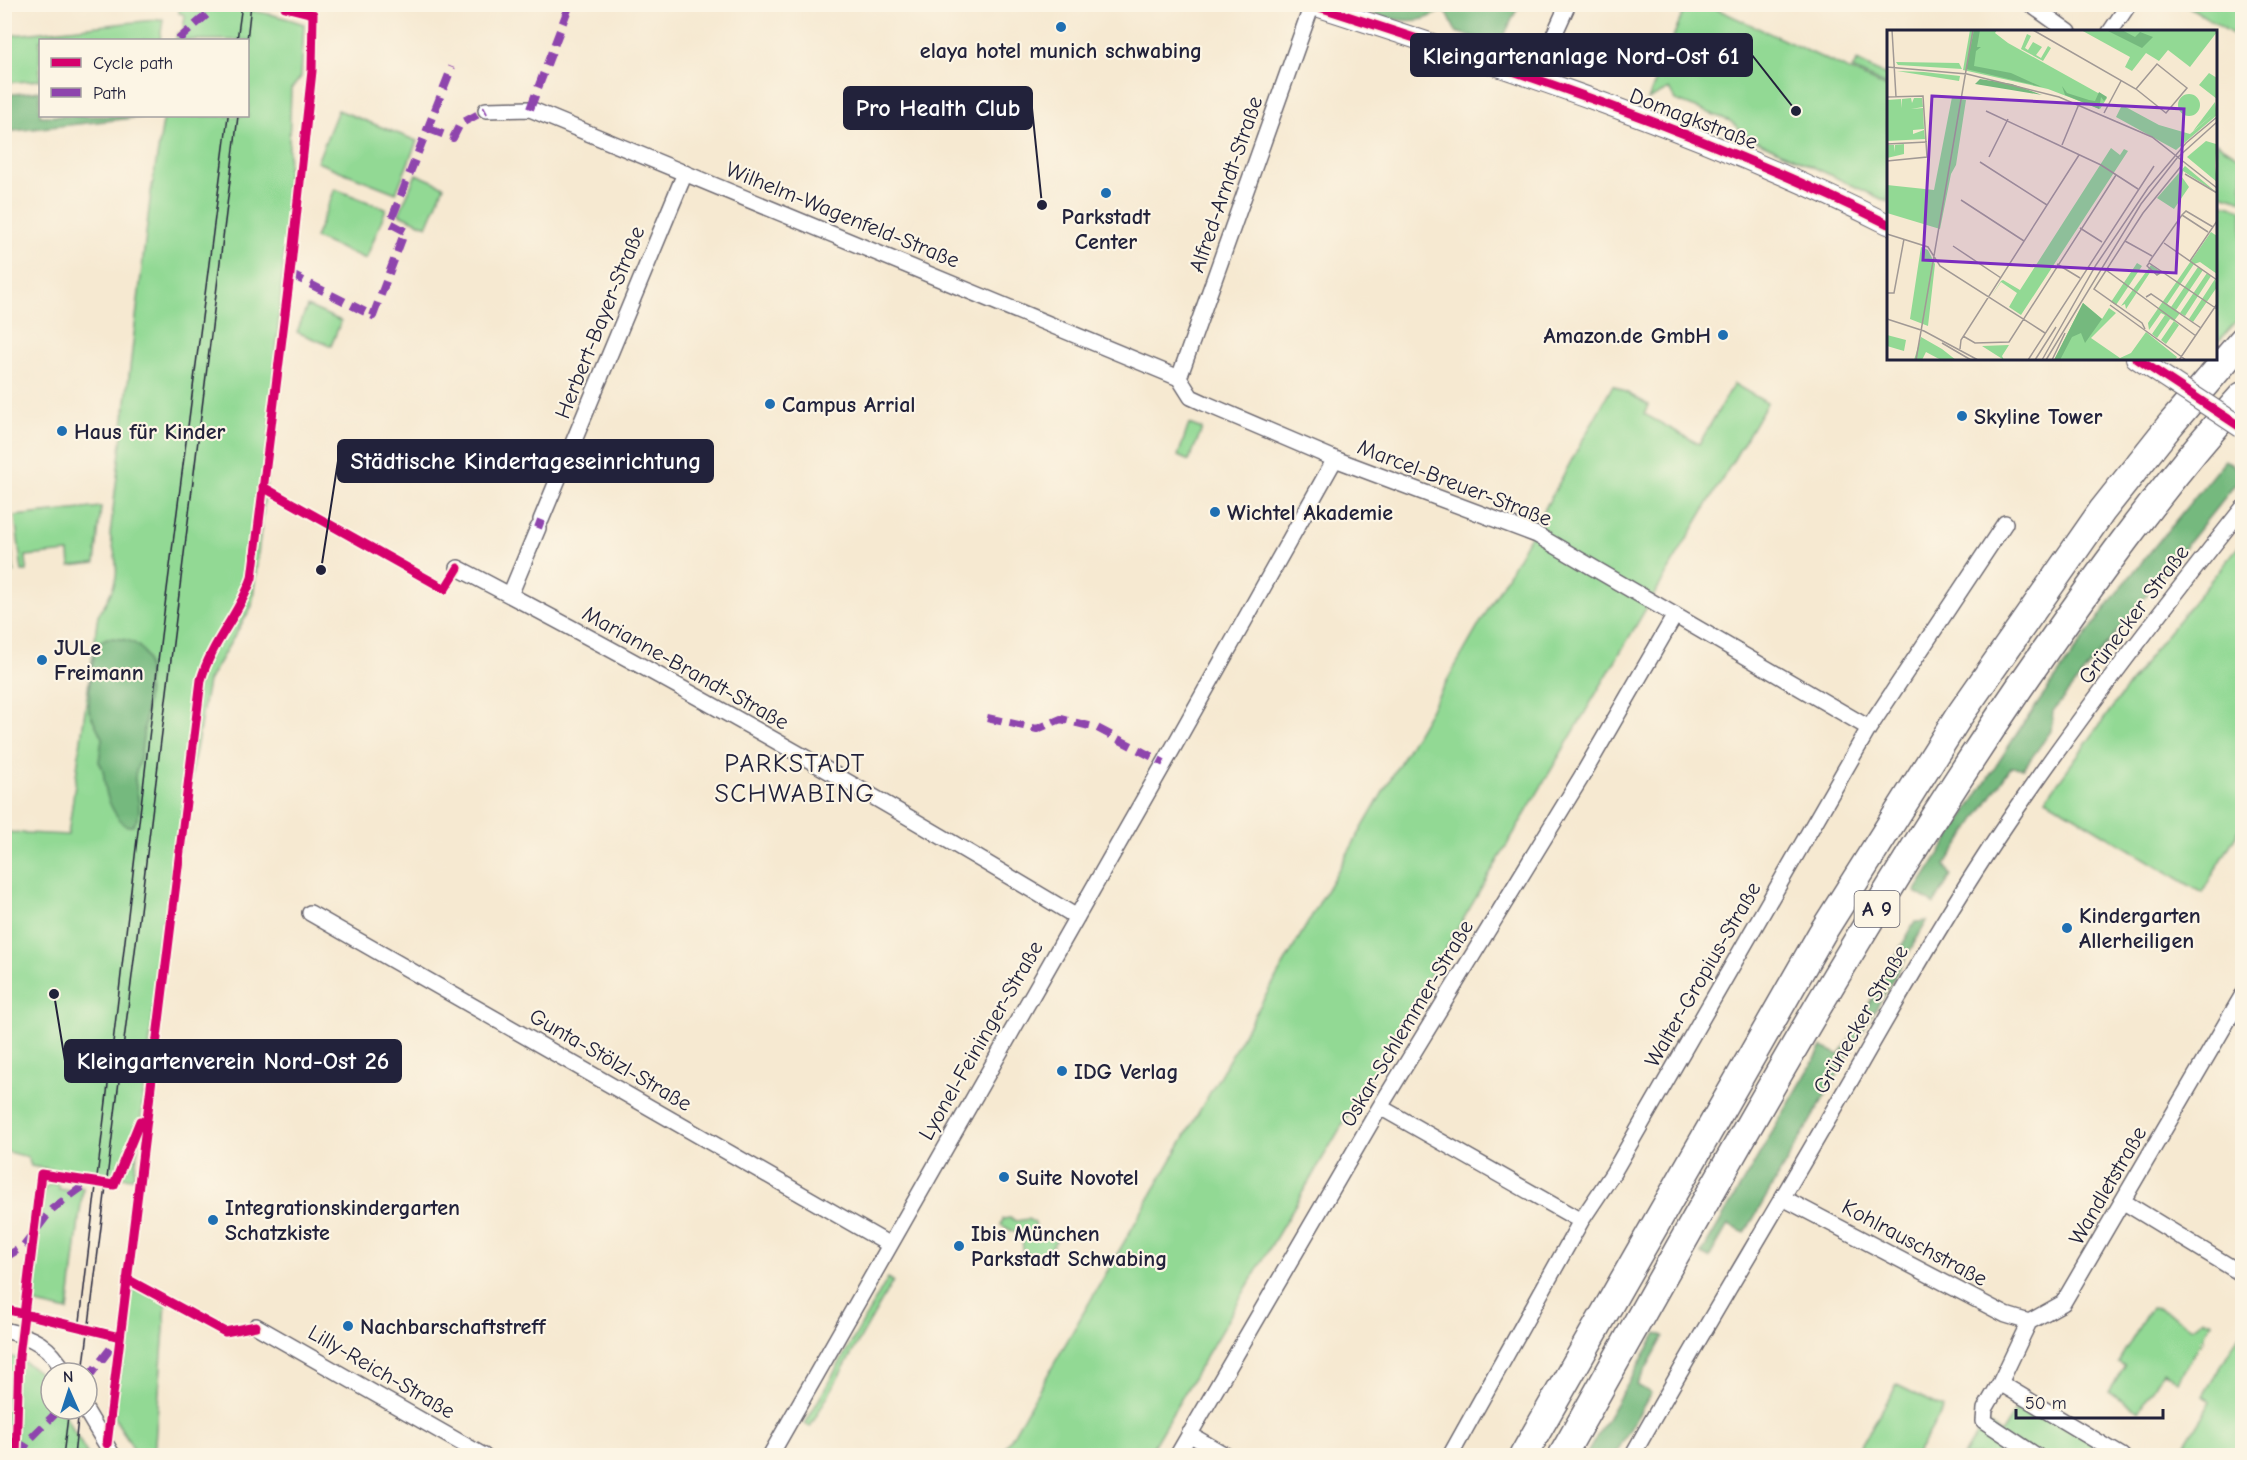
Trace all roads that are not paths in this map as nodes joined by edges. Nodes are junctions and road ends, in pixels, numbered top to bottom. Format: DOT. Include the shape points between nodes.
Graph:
graph roads {
  1 [pos="1568,4"];
  2 [pos="2030,4"];
  3 [pos="2129,4"];
  4 [pos="1311,5"];
  5 [pos="2066,30"];
  6 [pos="2111,30"];
  7 [pos="1534,79"];
  8 [pos="486,110"];
  9 [pos="685,173"];
  10 [pos="1887,224"];
  11 [pos="2242,341"];
  12 [pos="2143,363"];
  13 [pos="1179,378"];
  14 [pos="2242,396"];
  15 [pos="2242,428"];
  16 [pos="1335,459"];
  17 [pos="2242,509"];
  18 [pos="2005,523"];
  19 [pos="458,568"];
  20 [pos="510,596"];
  21 [pos="1675,615"];
  22 [pos="1869,728"];
  23 [pos="310,913"];
  24 [pos="1077,917"];
  25 [pos="2242,996"];
  26 [pos="1380,1107"];
  27 [pos="1783,1198"];
  28 [pos="2124,1202"];
  29 [pos="1581,1221"];
  30 [pos="890,1245"];
  31 [pos="2242,1274"];
  32 [pos="2029,1322"];
  33 [pos="256,1326"];
  34 [pos="4,1330"];
  35 [pos="57,1361"];
  36 [pos="2000,1383"];
  37 [pos="92,1421"];
  38 [pos="1189,1434"];
  39 [pos="2117,1454"];
  40 [pos="113,1455"];
  41 [pos="484,1455"];
  42 [pos="770,1455"];
  43 [pos="1177,1455"];
  44 [pos="1227,1455"];
  45 [pos="1450,1455"];
  46 [pos="1523,1455"];
  47 [pos="1562,1455"];
  48 [pos="1632,1455"];
  49 [pos="2037,1455"];
  1 -- 7 [label="street"];
  2 -- 5 [label="street"];
  3 -- 6 [label="street"];
  4 -- 7 [label="street, Domagkstraße"];
  4 -- 13 [label="street, Alfred-Arndt-Straße"];
  7 -- 10 [label="street, Domagkstraße" via="1750,160"];
  8 -- 9 [label="street, Wilhelm-Wagenfeld-Straße" via="530,109"];
  9 -- 13 [label="street, Wilhelm-Wagenfeld-Straße"];
  9 -- 20 [label="street, Herbert-Bayer-Straße"];
  11 -- 46 [label="highway, A 9" via="2103,511 1959,717 1822,933"];
  12 -- 15 [label="street, bridge"];
  13 -- 16 [label="street, Marcel-Breuer-Straße" via="1191,397"];
  14 -- 47 [label="highway, A 9" via="2201,442 2075,607 1906,860 1756,1112"];
  16 -- 21 [label="street, Marcel-Breuer-Straße" via="1537,535"];
  16 -- 24 [label="street, Lyonel-Feininger-Straße"];
  17 -- 27 [label="street, Grünecker Straße" via="2150,625 2026,795 1930,944"];
  18 -- 22 [label="street, Walter-Gropius-Straße"];
  19 -- 20 [label="street, Marianne-Brandt-Straße"];
  20 -- 24 [label="street, Marianne-Brandt-Straße" via="874,796"];
  21 -- 22 [label="street, Marcel-Breuer-Straße"];
  21 -- 26 [label="street, Oskar-Schlemmer-Straße" via="1582,776"];
  22 -- 29 [label="street, Walter-Gropius-Straße" via="1613,1173"];
  23 -- 30 [label="street, Gunta-Stölzl-Straße"];
  24 -- 30 [label="street, Lyonel-Feininger-Straße"];
  25 -- 28 [label="street, Wandletstraße"];
  26 -- 29 [label="street"];
  26 -- 38 [label="street, Oskar-Schlemmer-Straße"];
  27 -- 32 [label="street, Kohlrauschstraße" via="2006,1315"];
  27 -- 48 [label="street, Grünecker Straße"];
  28 -- 31 [label="street"];
  28 -- 32 [label="street, Wandletstraße" via="2063,1303"];
  29 -- 45 [label="street, Walter-Gropius-Straße"];
  30 -- 42 [label="street, Lyonel-Feininger-Straße"];
  32 -- 36 [label="street"];
  33 -- 41 [label="street, Lilly-Reich-Straße"];
  34 -- 35 [label="street" via="37,1340 47,1346"];
  36 -- 39 [label="street"];
  36 -- 49 [label="street" via="1985,1409 1984,1421"];
  37 -- 40 [label="street"];
  38 -- 43 [label="street, Oskar-Schlemmer-Straße"];
  38 -- 44 [label="street"];
}
